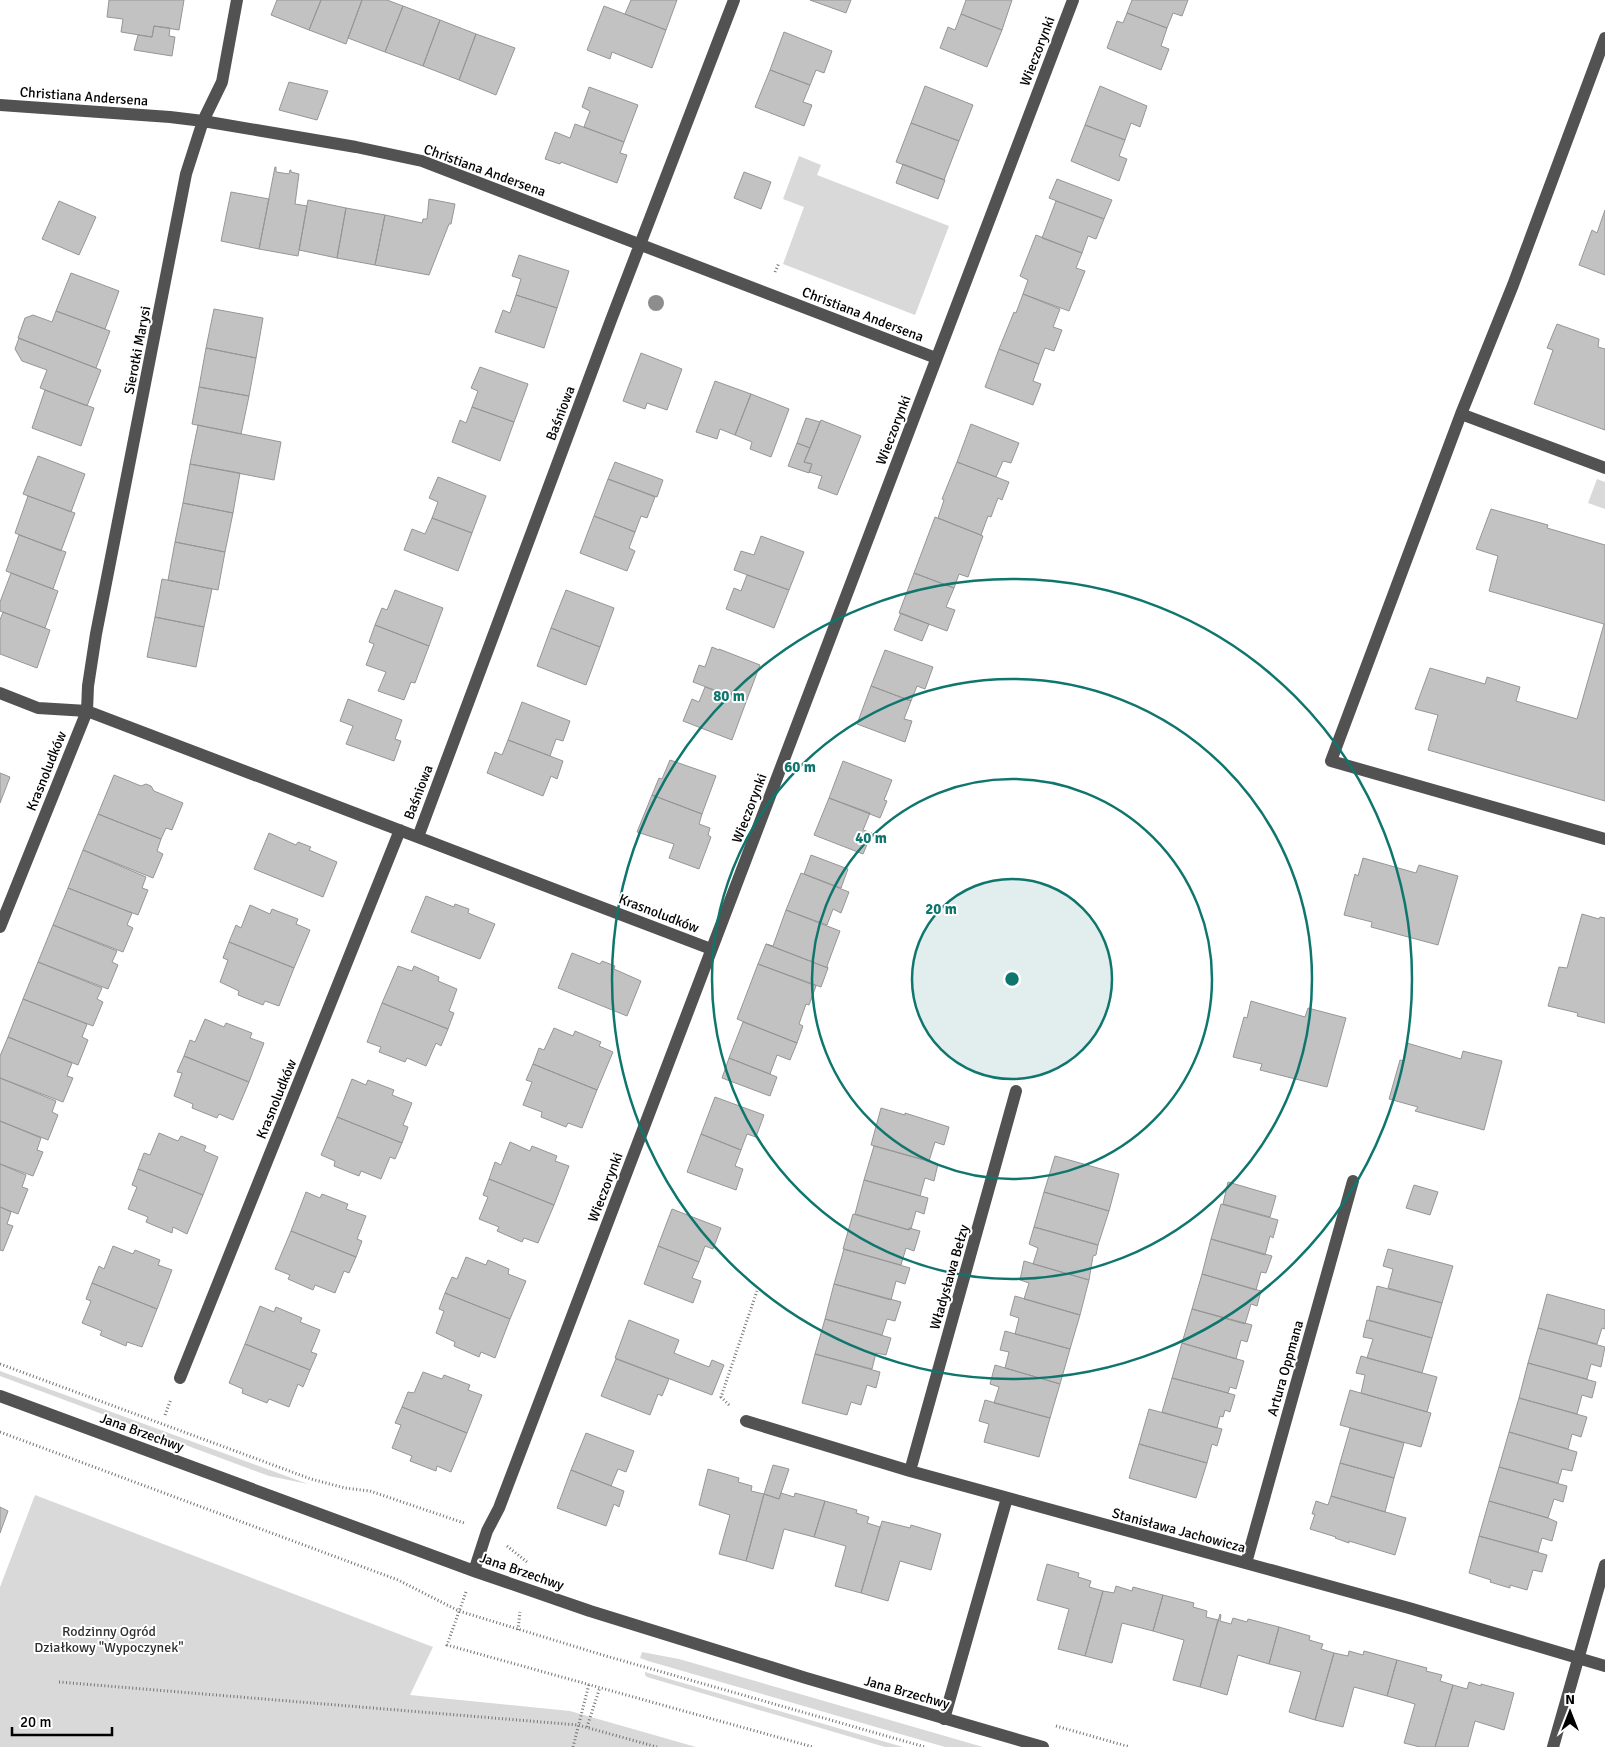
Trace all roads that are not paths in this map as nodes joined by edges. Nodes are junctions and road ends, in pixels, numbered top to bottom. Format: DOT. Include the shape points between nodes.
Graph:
graph roads {
  1 [pos="237,0"];
  2 [pos="734,0"];
  3 [pos="1073,0"];
  4 [pos="1605,38"];
  5 [pos="0,105"];
  6 [pos="203,121"];
  7 [pos="640,245"];
  8 [pos="936,358"];
  9 [pos="1461,414"];
  10 [pos="1605,468"];
  11 [pos="0,693"];
  12 [pos="87,711"];
  13 [pos="400,830"];
  14 [pos="418,837"];
  15 [pos="1605,839"];
  16 [pos="0,926"];
  17 [pos="711,949"];
  18 [pos="1016,1091"];
  19 [pos="1353,1181"];
  20 [pos="180,1378"];
  21 [pos="0,1396"];
  22 [pos="746,1421"];
  23 [pos="910,1471"];
  24 [pos="1007,1498"];
  25 [pos="1246,1563"];
  26 [pos="1605,1565"];
  27 [pos="474,1571"];
  28 [pos="1578,1658"];
  29 [pos="1605,1666"];
  30 [pos="944,1719"];
  31 [pos="1043,1747"];
  32 [pos="1553,1747"];
  1 -- 6 [label="street, Sierotki Marysi" via="222,82"];
  2 -- 7 [label="street, Baśniowa"];
  3 -- 8 [label="street, Wieczorynki"];
  4 -- 9 [label="street"];
  5 -- 6 [label="street, Christiana Andersena"];
  6 -- 7 [label="street, Christiana Andersena" via="422,161"];
  6 -- 12 [label="street, Sierotki Marysi" via="186,174 96,634"];
  7 -- 8 [label="street, Christiana Andersena"];
  7 -- 14 [label="street, Baśniowa"];
  8 -- 17 [label="street, Wieczorynki"];
  9 -- 10 [label="street"];
  9 -- 15 [label="street" via="1331,761"];
  11 -- 12 [label="street, Krasnoludków" via="38,708"];
  12 -- 13 [label="street, Krasnoludków"];
  12 -- 16 [label="street, Krasnoludków"];
  13 -- 14 [label="street, Krasnoludków"];
  13 -- 20 [label="street, Krasnoludków"];
  14 -- 17 [label="street, Krasnoludków"];
  17 -- 27 [label="street, Wieczorynki"];
  18 -- 23 [label="street, Władysława Bełzy"];
  19 -- 25 [label="street, Artura Oppmana"];
  21 -- 27 [label="street, Jana Brzechwy"];
  22 -- 23 [label="street, Stanisława Jachowicza"];
  23 -- 24 [label="street, Stanisława Jachowicza"];
  24 -- 25 [label="street, Stanisława Jachowicza"];
  24 -- 30 [label="street"];
  25 -- 28 [label="street, Stanisława Jachowicza"];
  26 -- 28 [label="street"];
  27 -- 30 [label="street, Jana Brzechwy" via="632,1625"];
  28 -- 29 [label="street, Stanisława Jachowicza"];
  28 -- 32 [label="street"];
  30 -- 31 [label="street, Jana Brzechwy"];
}
